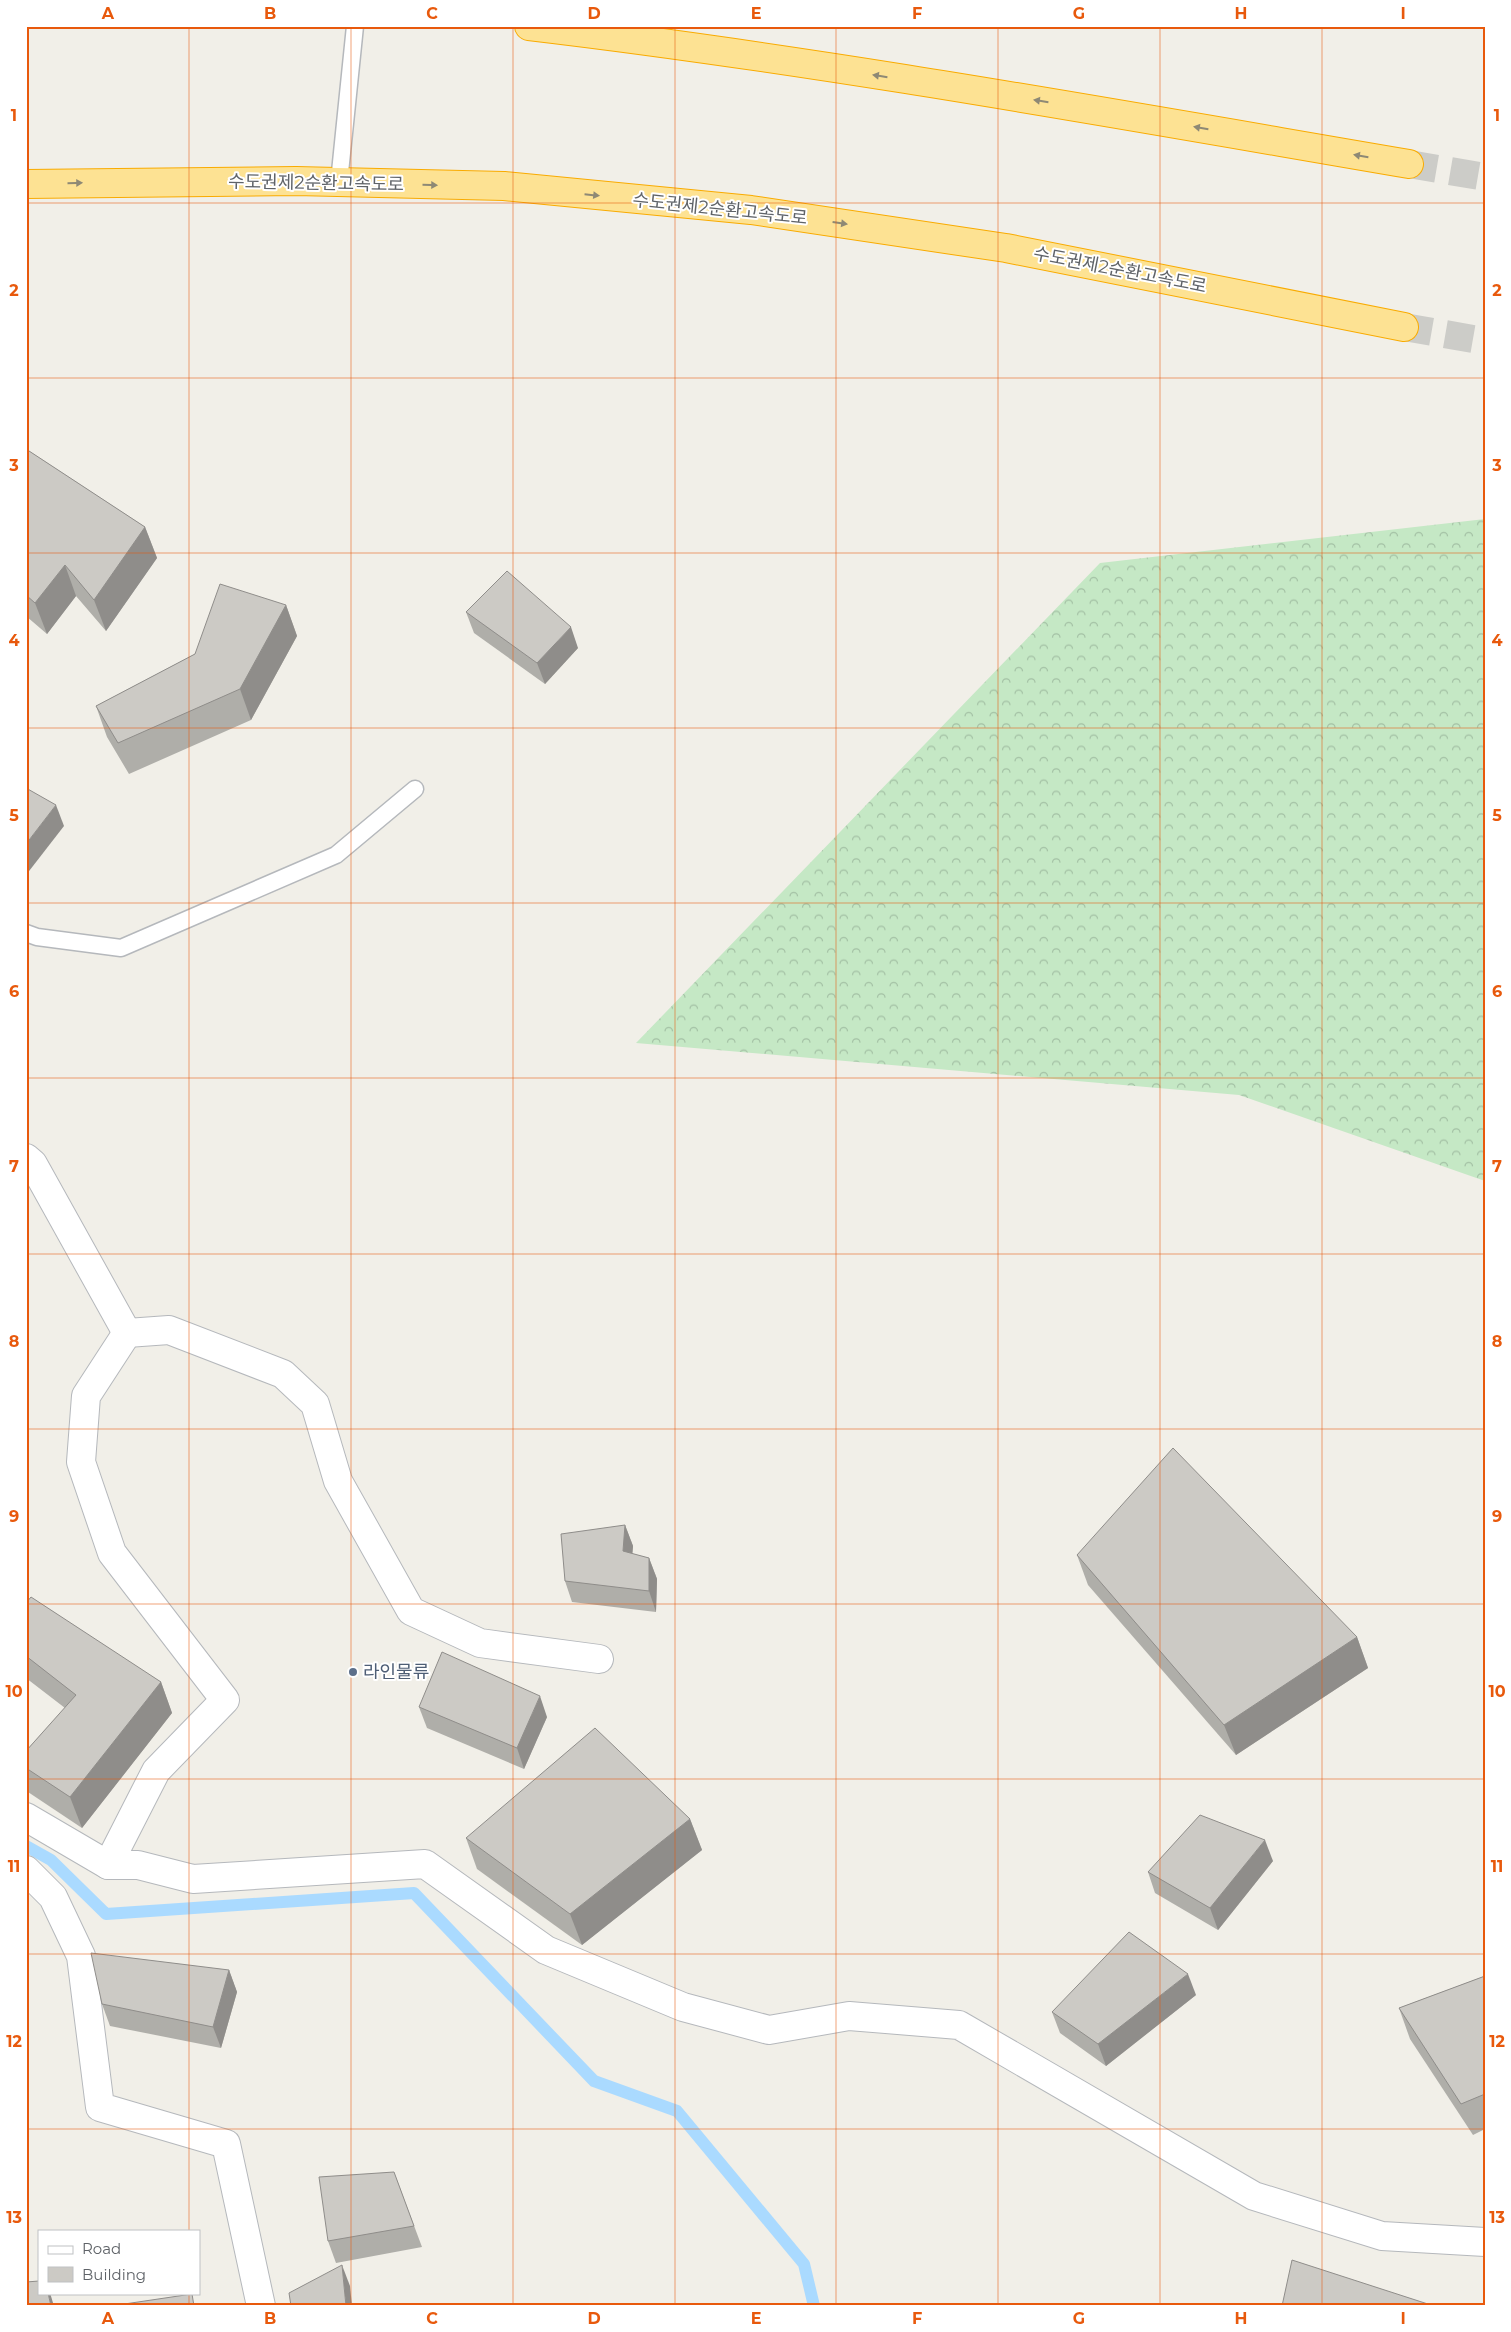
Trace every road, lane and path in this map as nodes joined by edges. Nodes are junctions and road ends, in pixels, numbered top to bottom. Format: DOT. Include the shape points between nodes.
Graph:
graph roads {
  1 [pos="355,26"];
  2 [pos="529,26"];
  3 [pos="1409,164"];
  4 [pos="339,182"];
  5 [pos="26,184"];
  6 [pos="1404,327"];
  7 [pos="415,789"];
  8 [pos="26,933"];
  9 [pos="26,1158"];
  10 [pos="127,1333"];
  11 [pos="599,1659"];
  12 [pos="26,1817"];
  13 [pos="108,1865"];
  14 [pos="26,1870"];
  15 [pos="1485,2242"];
  16 [pos="261,2306"];
  1 -- 4 [label="lane"];
  3 -- 2 [label="highway, one-way" via="703,47"];
  5 -- 4 [label="highway, 수도권제2순환고속도로, one-way"];
  4 -- 6 [label="highway, 수도권제2순환고속도로, one-way" via="504,186 750,210 1006,248"];
  7 -- 8 [label="lane" via="336,855 121,948"];
  9 -- 10 [label="street" via="33,1164"];
  10 -- 11 [label="street" via="169,1330 283,1374 315,1404 338,1481 411,1612 480,1643"];
  10 -- 13 [label="street" via="86,1396 82,1462 112,1553 225,1700 156,1771"];
  12 -- 13 [label="street"];
  13 -- 15 [label="street" via="138,1866 193,1879 425,1864 546,1950 683,2007 769,2030 850,2016 959,2025 1254,2196 1382,2236"];
  14 -- 16 [label="street" via="53,1897 81,1956 100,2107 226,2144"];
}
